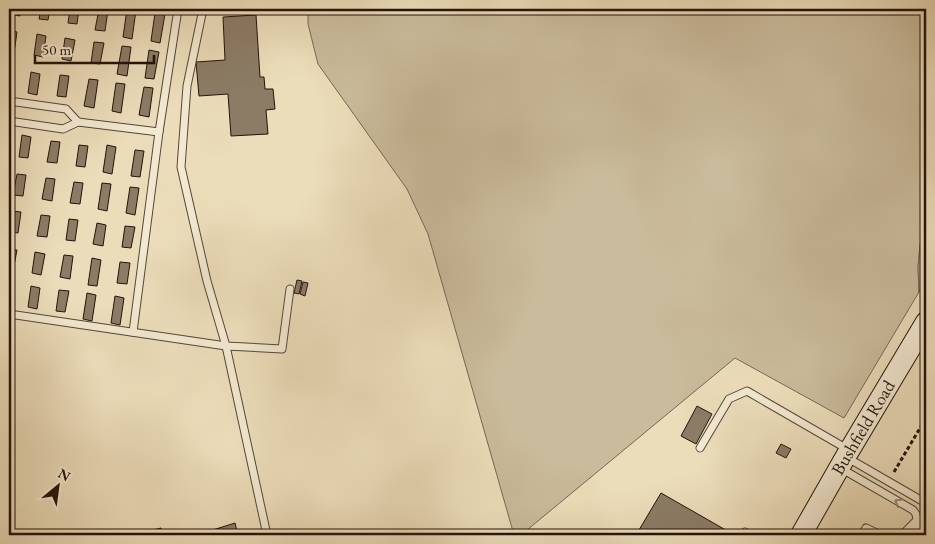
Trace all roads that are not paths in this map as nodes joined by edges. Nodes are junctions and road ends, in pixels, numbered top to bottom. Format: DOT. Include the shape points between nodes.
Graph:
graph roads {
  1 [pos="178,9"];
  2 [pos="203,9"];
  3 [pos="9,100"];
  4 [pos="9,121"];
  5 [pos="78,122"];
  6 [pos="159,132"];
  7 [pos="290,289"];
  8 [pos="9,314"];
  9 [pos="926,322"];
  10 [pos="133,332"];
  11 [pos="226,346"];
  12 [pos="700,448"];
  13 [pos="845,458"];
  14 [pos="925,502"];
  15 [pos="926,517"];
  16 [pos="267,535"];
  17 [pos="801,535"];
  18 [pos="862,535"];
  19 [pos="881,535"];
  20 [pos="902,535"];
  21 [pos="911,535"];
  1 -- 6 [label="lane"];
  2 -- 11 [label="lane" via="187,86 181,167 207,282"];
  3 -- 5 [label="lane" via="66,109"];
  4 -- 5 [label="lane" via="63,129"];
  5 -- 6 [label="lane"];
  6 -- 10 [label="lane"];
  7 -- 11 [label="lane" via="282,349"];
  8 -- 10 [label="lane"];
  9 -- 13 [label="main road, Bushfield Road"];
  10 -- 11 [label="lane"];
  11 -- 16 [label="lane"];
  12 -- 13 [label="lane" via="729,399 747,391"];
  13 -- 14 [label="lane"];
  13 -- 17 [label="main road, Bushfield Road"];
  20 -- 13 [label="lane, one-way" via="917,520 916,514"];
  15 -- 21 [label="lane"];
  18 -- 19 [label="lane" via="866,528"];
}
